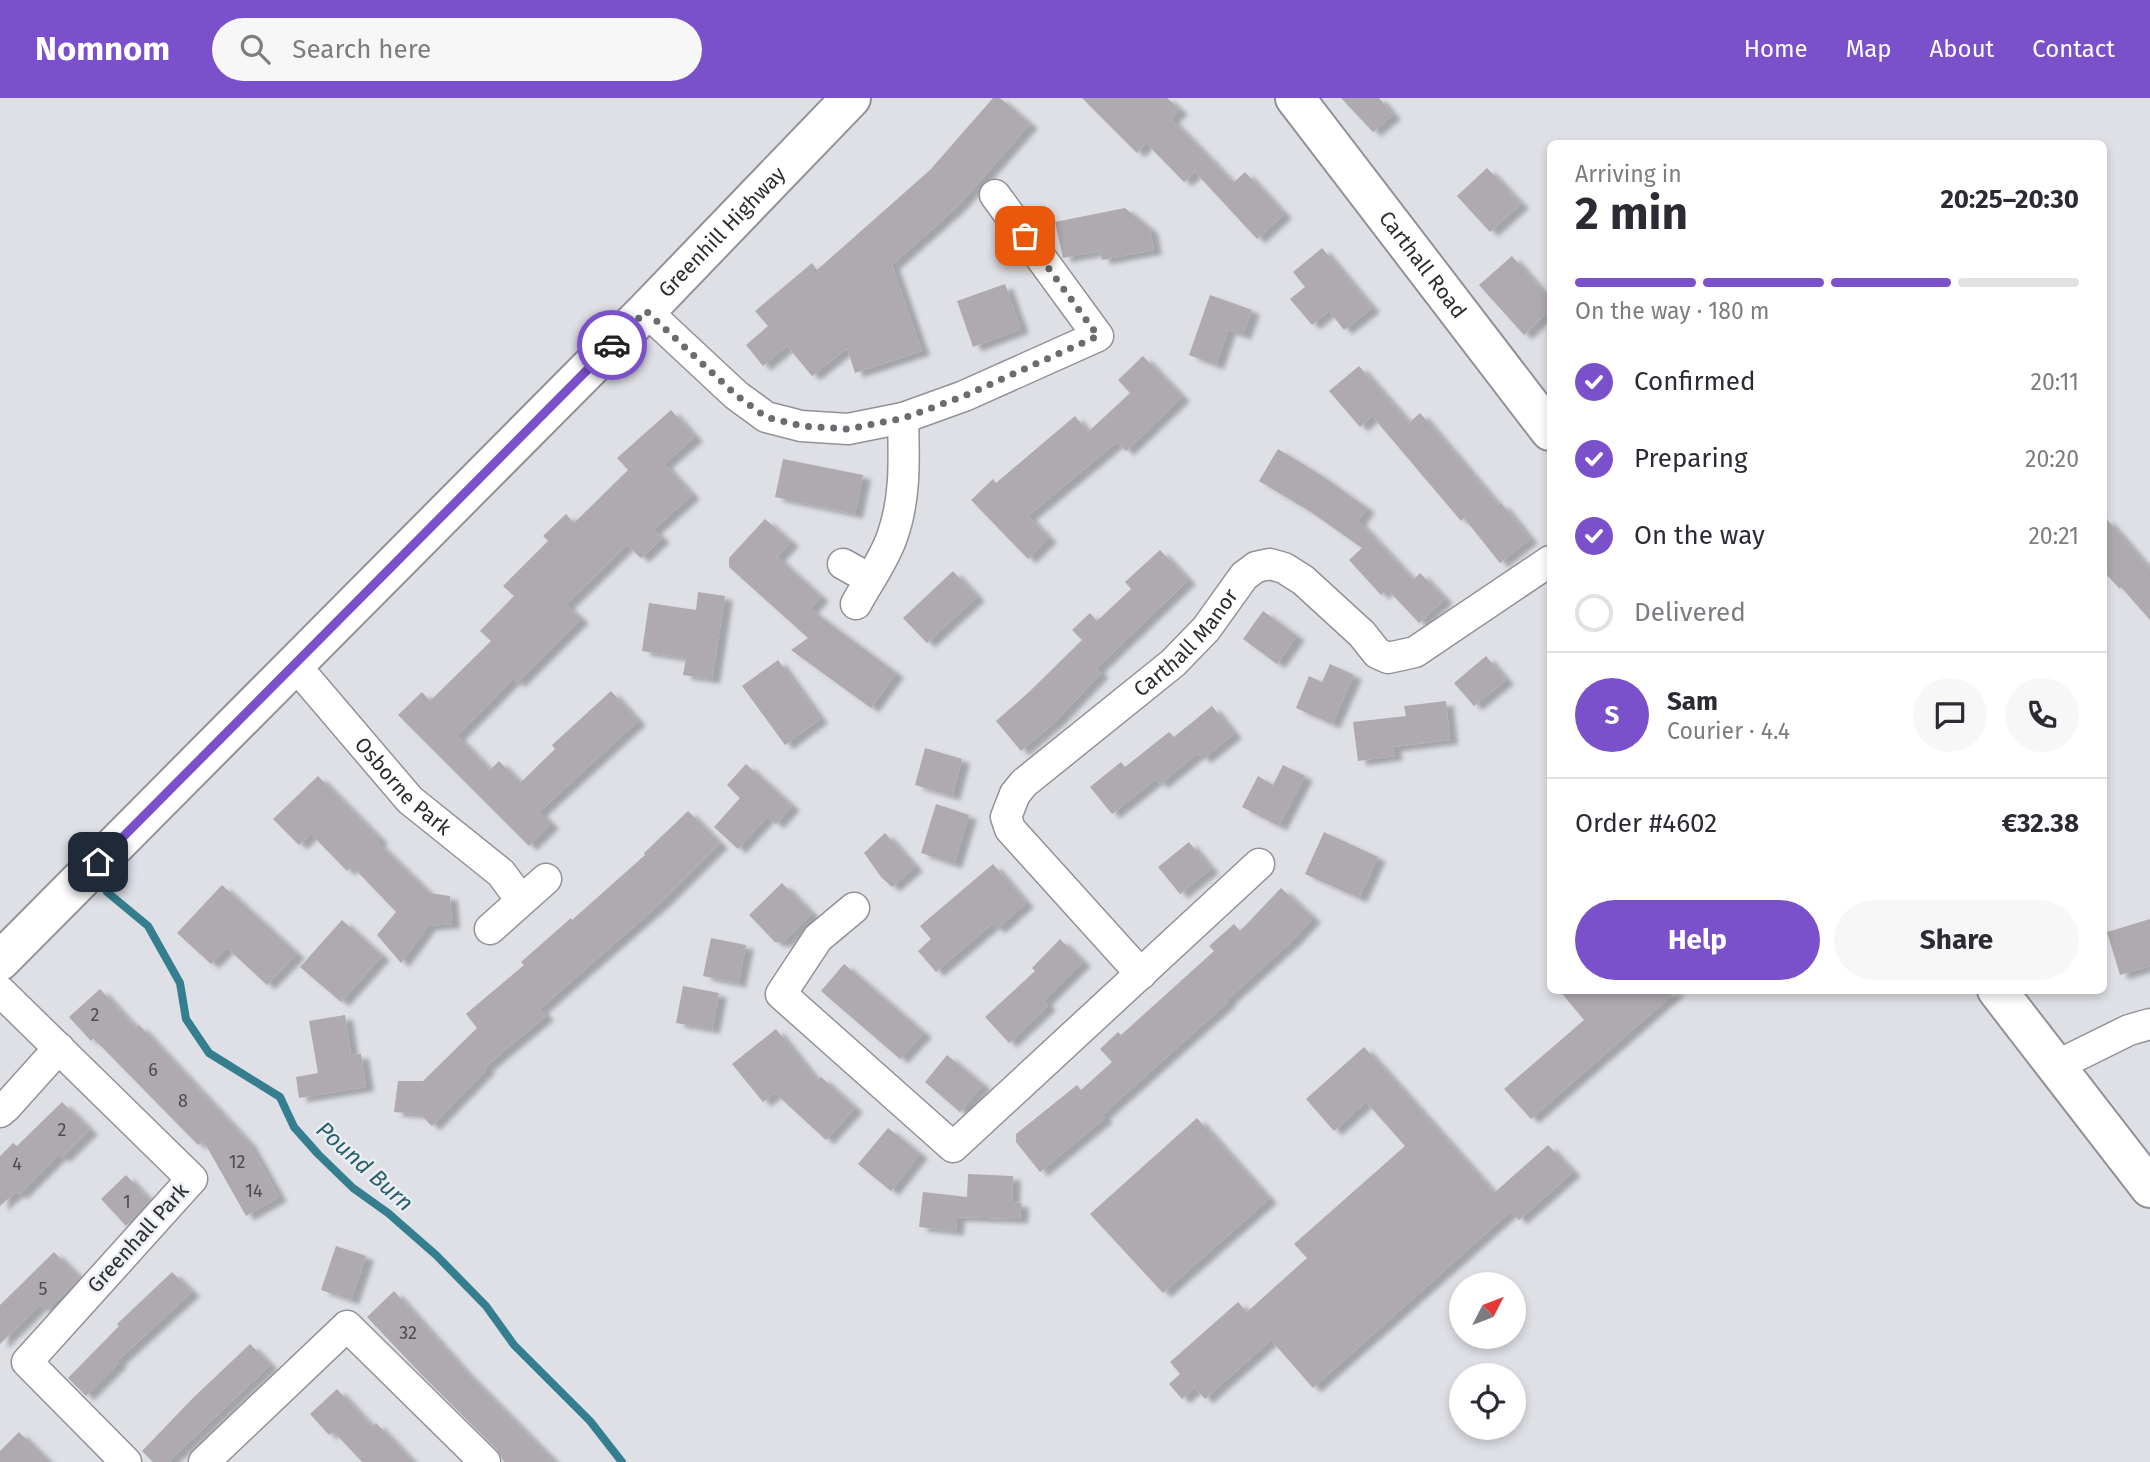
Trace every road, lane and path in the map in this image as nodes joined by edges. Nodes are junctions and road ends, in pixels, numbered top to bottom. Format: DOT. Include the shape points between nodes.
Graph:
graph roads {
  1 [pos="851,98"];
  2 [pos="1295,98"];
  3 [pos="995,195"];
  4 [pos="646,311"];
  5 [pos="904,418"];
  6 [pos="1547,427"];
  7 [pos="1547,563"];
  8 [pos="843,564"];
  9 [pos="294,664"];
  10 [pos="1259,864"];
  11 [pos="546,879"];
  12 [pos="521,900"];
  13 [pos="854,908"];
  14 [pos="490,929"];
  15 [pos="0,961"];
  16 [pos="1141,974"];
  17 [pos="0,991"];
  18 [pos="2000,994"];
  19 [pos="2150,1024"];
  20 [pos="59,1048"];
  21 [pos="2056,1066"];
  22 [pos="0,1112"];
  23 [pos="2150,1188"];
  24 [pos="126,1462"];
  25 [pos="204,1462"];
  26 [pos="485,1462"];
  1 -- 4 [label="main road, Greenhill Highway"];
  2 -- 6 [label="main road, Carthall Road"];
  3 -- 5 [label="street" via="1098,336"];
  4 -- 5 [label="street" via="766,417 802,426 848,429"];
  4 -- 9 [label="main road, Greenhill Highway"];
  5 -- 8 [label="street" via="904,479 892,538 863,591"];
  7 -- 16 [label="street, Carthall Manor" via="1415,652 1388,658 1377,653 1303,580 1270,564 1256,567 1173,663 1024,783 1006,817 1010,829"];
  9 -- 12 [label="street, Osborne Park" via="410,800 501,873"];
  9 -- 15 [label="main road, Greenhill Highway"];
  10 -- 16 [label="street"];
  11 -- 12 [label="street"];
  12 -- 14 [label="street"];
  13 -- 16 [label="street" via="818,938 780,995 953,1147"];
  17 -- 20 [label="street, Greenhall Park"];
  18 -- 21 [label="main road"];
  19 -- 21 [label="street"];
  20 -- 22 [label="street"];
  20 -- 24 [label="street, Greenhall Park" via="192,1179 27,1362"];
  21 -- 23 [label="main road"];
  25 -- 26 [label="street" via="347,1326"];
}
